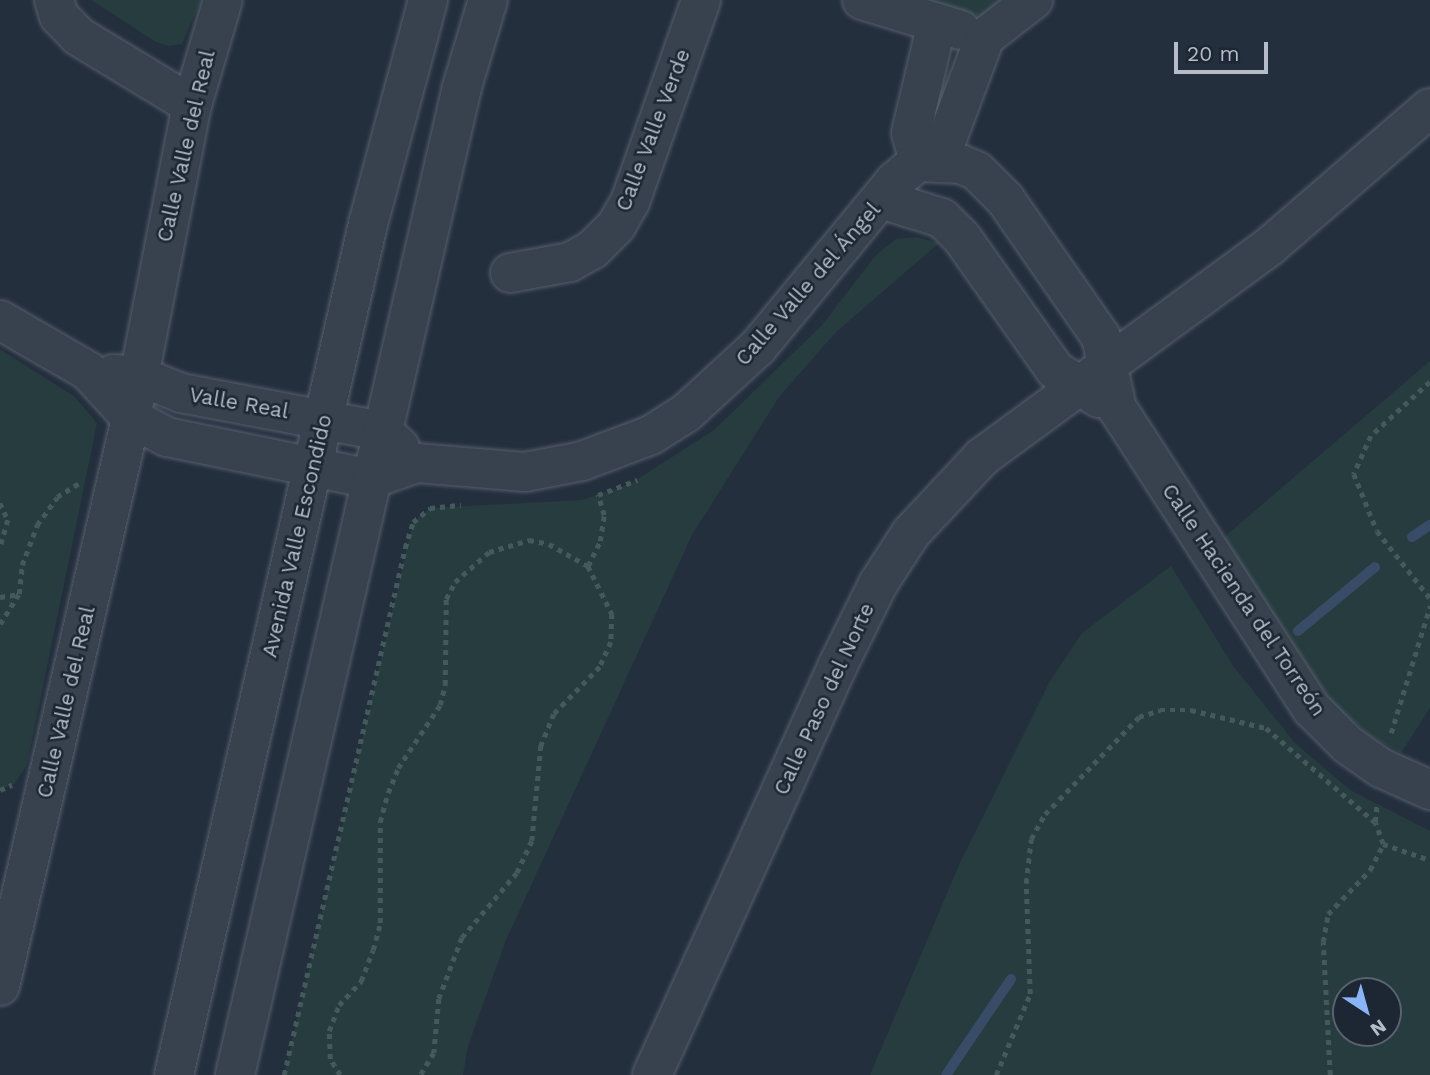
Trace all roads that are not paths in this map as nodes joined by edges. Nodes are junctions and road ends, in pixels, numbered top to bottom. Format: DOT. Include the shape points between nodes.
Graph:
graph roads {
  1 [pos="54,0"];
  2 [pos="223,0"];
  3 [pos="429,0"];
  4 [pos="488,0"];
  5 [pos="701,0"];
  6 [pos="862,0"];
  7 [pos="1033,0"];
  8 [pos="937,23"];
  9 [pos="985,37"];
  10 [pos="192,105"];
  11 [pos="1430,108"];
  12 [pos="919,162"];
  13 [pos="881,199"];
  14 [pos="510,273"];
  15 [pos="0,320"];
  16 [pos="88,371"];
  17 [pos="139,376"];
  18 [pos="1093,377"];
  19 [pos="131,418"];
  20 [pos="323,419"];
  21 [pos="382,431"];
  22 [pos="417,463"];
  23 [pos="312,468"];
  24 [pos="371,479"];
  25 [pos="1430,790"];
  26 [pos="0,853"];
  27 [pos="25,883"];
  28 [pos="0,986"];
  29 [pos="174,1075"];
  30 [pos="235,1075"];
  31 [pos="653,1075"];
  1 -- 10 [label="street" via="59,16 78,36"];
  2 -- 10 [label="street, Calle Valle del Real"];
  3 -- 20 [label="street, Avenida Valle Escondido" via="371,211"];
  4 -- 21 [label="street" via="462,87"];
  5 -- 14 [label="street, Calle Valle Verde" via="630,202 616,226 593,249 569,262"];
  6 -- 8 [label="street"];
  7 -- 9 [label="street"];
  8 -- 9 [label="street"];
  8 -- 12 [label="street" via="911,133"];
  9 -- 12 [label="street, Calle Valle del Ángel" via="948,136"];
  10 -- 17 [label="street, Calle Valle del Real"];
  11 -- 18 [label="street, Calle Paso del Norte" via="1270,246"];
  12 -- 13 [label="street, Calle Valle del Ángel"];
  12 -- 18 [label="street" via="960,164 977,172 1005,199 1101,337"];
  13 -- 18 [label="street, Calle Hacienda del Torreón" via="942,218 962,238 1055,370"];
  13 -- 22 [label="street, Calle Valle del Ángel" via="758,347 685,413 651,435 582,461 525,472"];
  15 -- 16 [label="street"];
  16 -- 17 [label="street"];
  16 -- 19 [label="street"];
  17 -- 19 [label="street, Calle Valle del Real"];
  17 -- 20 [label="street, Valle Real" via="181,393"];
  18 -- 25 [label="street, Calle Hacienda del Torreón" via="1312,709 1348,745 1381,768"];
  18 -- 31 [label="street, Calle Paso del Norte" via="982,457 911,533 878,584"];
  19 -- 23 [label="street" via="167,437"];
  19 -- 27 [label="street, Calle Valle del Real"];
  20 -- 21 [label="street, Valle Real"];
  20 -- 23 [label="street, Avenida Valle Escondido"];
  21 -- 22 [label="street"];
  21 -- 24 [label="street"];
  22 -- 24 [label="street, Calle Valle del Ángel"];
  23 -- 24 [label="street, Calle Valle del Ángel"];
  23 -- 29 [label="street, Avenida Valle Escondido"];
  24 -- 30 [label="street"];
  26 -- 27 [label="street"];
  27 -- 28 [label="street, Calle Valle del Real"];
}
